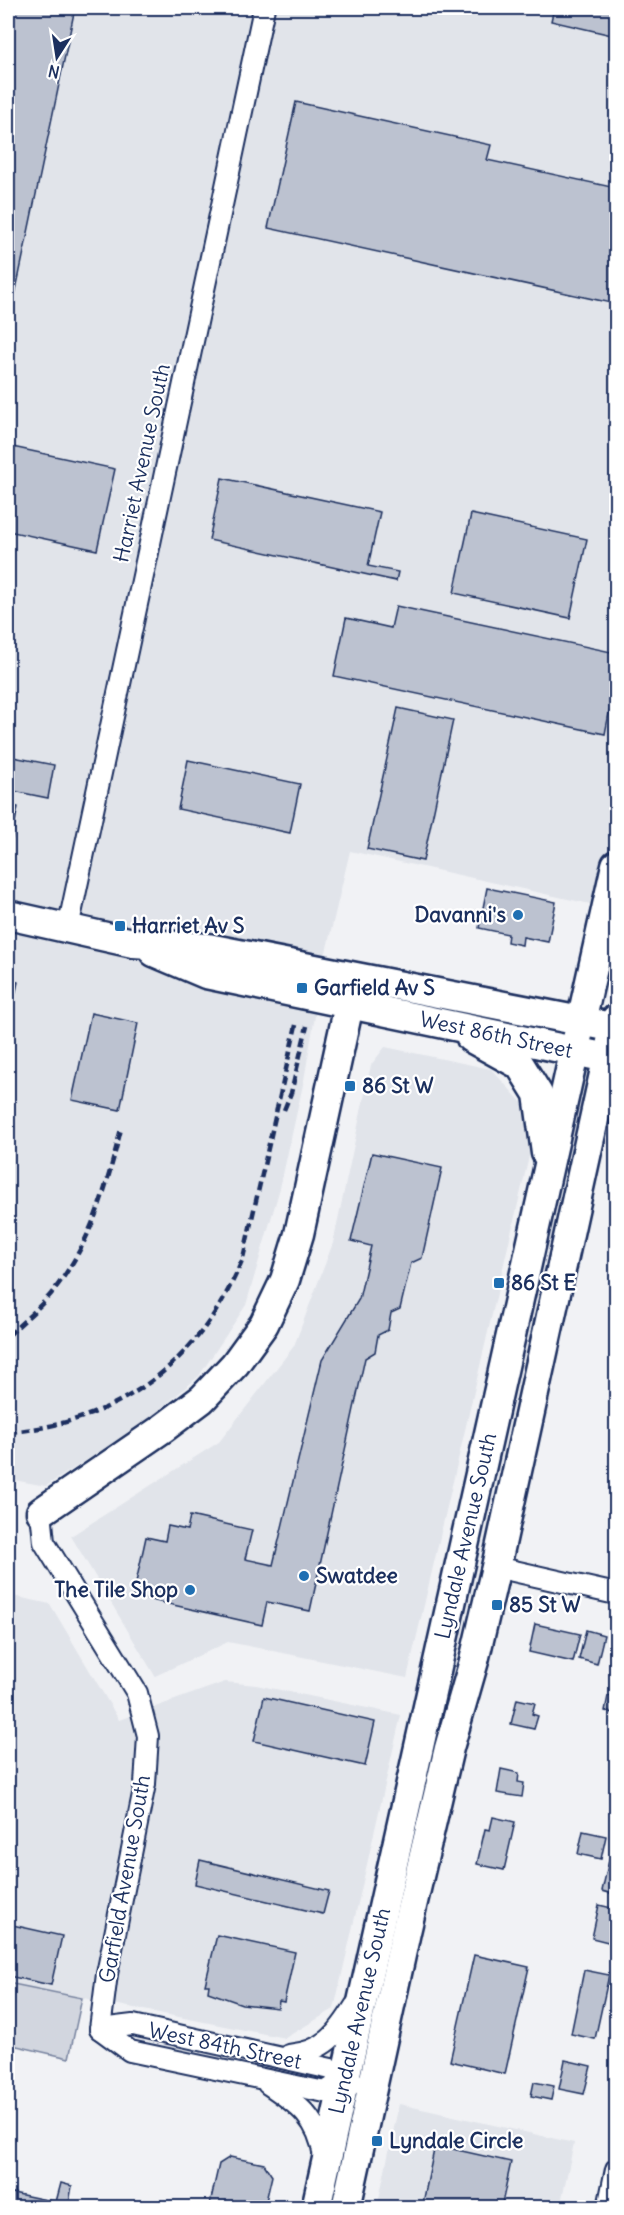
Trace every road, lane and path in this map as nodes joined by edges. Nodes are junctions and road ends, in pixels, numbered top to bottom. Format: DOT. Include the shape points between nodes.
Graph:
graph roads {
  1 [pos="264,8"];
  2 [pos="616,865"];
  3 [pos="8,915"];
  4 [pos="68,928"];
  5 [pos="133,943"];
  6 [pos="354,975"];
  7 [pos="349,1005"];
  8 [pos="582,1021"];
  9 [pos="616,1025"];
  10 [pos="452,1026"];
  11 [pos="575,1052"];
  12 [pos="612,1059"];
  13 [pos="549,1168"];
  14 [pos="41,1512"];
  15 [pos="496,1567"];
  16 [pos="616,1594"];
  17 [pos="364,1990"];
  18 [pos="100,2029"];
  19 [pos="277,2057"];
  20 [pos="258,2078"];
  21 [pos="344,2080"];
  22 [pos="373,2087"];
  23 [pos="325,2165"];
  24 [pos="616,2169"];
  25 [pos="316,2208"];
  26 [pos="346,2208"];
  27 [pos="608,2208"];
  1 -- 4 [label="street, Harriet Avenue South"];
  2 -- 8 [label="main road, Lyndale Avenue South"];
  3 -- 4 [label="main road, West 86th Street"];
  4 -- 5 [label="main road, West 86th Street"];
  5 -- 6 [label="main road, West 86th Street" via="208,948"];
  5 -- 7 [label="main road, West 86th Street" via="206,974"];
  6 -- 7 [label="street, Garfield Avenue South"];
  6 -- 8 [label="main road, West 86th Street"];
  7 -- 10 [label="main road, West 86th Street"];
  7 -- 14 [label="main road, Garfield Avenue South" via="299,1234 285,1280 264,1324 235,1364 202,1399"];
  8 -- 9 [label="main road, West 86th Street"];
  8 -- 11 [label="main road, Lyndale Avenue South"];
  9 -- 12 [label="main road, Lyndale Avenue South"];
  10 -- 11 [label="main road, West 86th Street"];
  10 -- 13 [label="main road" via="520,1065 538,1094"];
  11 -- 12 [label="main road, West 86th Street"];
  11 -- 13 [label="main road, Lyndale Avenue South"];
  12 -- 15 [label="main road, Lyndale Avenue South"];
  13 -- 17 [label="main road, Lyndale Avenue South"];
  14 -- 18 [label="street, Garfield Avenue South" via="44,1542 137,1693 148,1736 145,1784 107,1974"];
  15 -- 16 [label="street"];
  15 -- 22 [label="main road, Lyndale Avenue South" via="449,1748"];
  17 -- 19 [label="street" via="345,2022 326,2043 304,2054"];
  17 -- 21 [label="main road, Lyndale Avenue South"];
  18 -- 19 [label="street, West 84th Street" via="132,2025"];
  18 -- 20 [label="street, West 84th Street" via="130,2051"];
  19 -- 21 [label="street, West 84th Street" via="331,2069"];
  20 -- 21 [label="street, West 84th Street" via="325,2092"];
  20 -- 23 [label="street" via="291,2099 308,2116 318,2130"];
  21 -- 22 [label="street, West 84th Street"];
  21 -- 23 [label="main road, Lyndale Avenue South"];
  22 -- 26 [label="main road, Lyndale Avenue South"];
  23 -- 25 [label="main road, Lyndale Avenue South"];
  24 -- 27 [label="street"];
}
